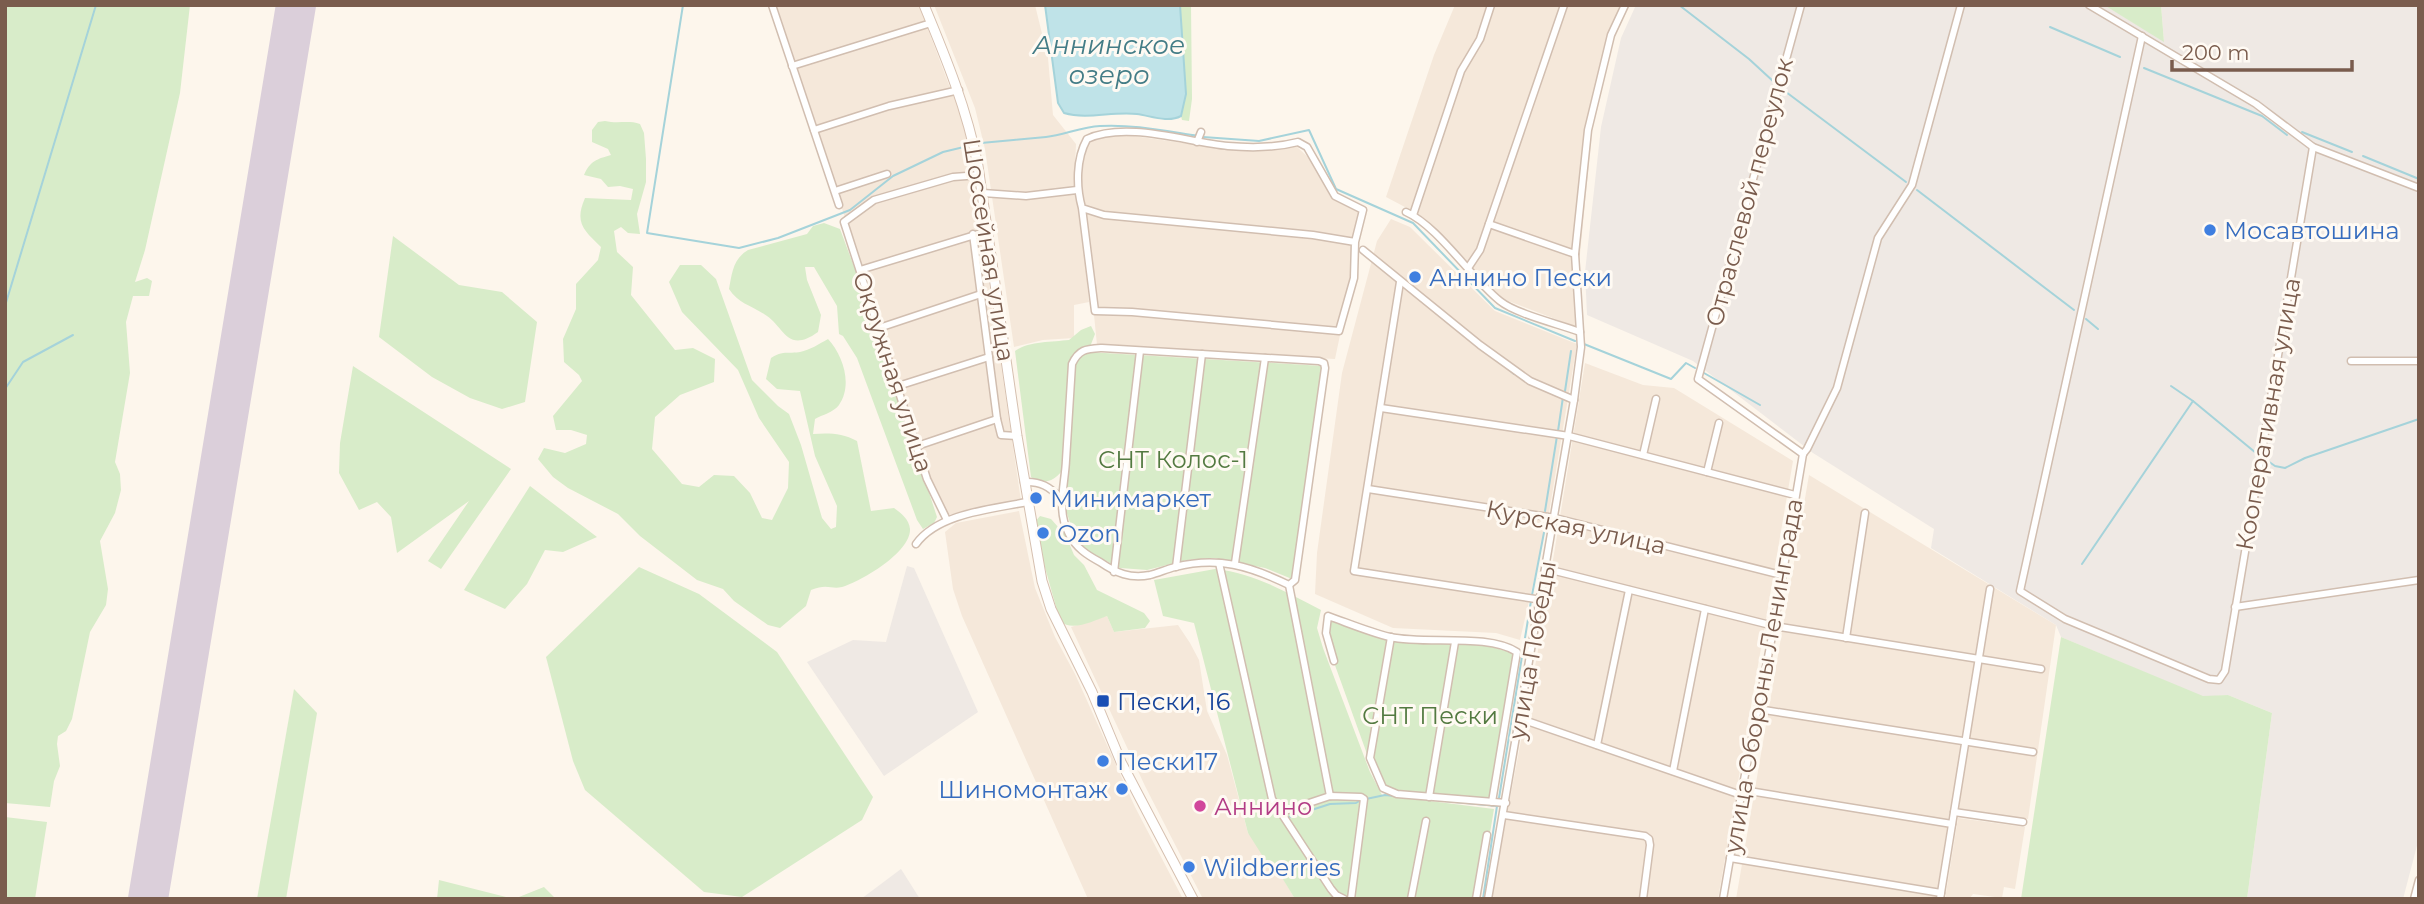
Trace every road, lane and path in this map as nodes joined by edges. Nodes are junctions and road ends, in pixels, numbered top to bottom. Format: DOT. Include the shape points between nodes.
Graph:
graph roads {
  1 [pos="772,5"];
  2 [pos="925,5"];
  3 [pos="1491,5"];
  4 [pos="1564,5"];
  5 [pos="1625,5"];
  6 [pos="1801,5"];
  7 [pos="1961,5"];
  8 [pos="2089,5"];
  9 [pos="932,23"];
  10 [pos="2141,36"];
  11 [pos="792,66"];
  12 [pos="959,90"];
  13 [pos="814,130"];
  14 [pos="1201,132"];
  15 [pos="1197,141"];
  16 [pos="2313,147"];
  17 [pos="887,174"];
  18 [pos="980,175"];
  19 [pos="2419,188"];
  20 [pos="1077,190"];
  21 [pos="835,191"];
  22 [pos="983,193"];
  23 [pos="839,205"];
  24 [pos="1082,208"];
  25 [pos="1489,224"];
  26 [pos="988,231"];
  27 [pos="973,234"];
  28 [pos="1355,242"];
  29 [pos="1363,250"];
  30 [pos="1575,254"];
  31 [pos="1468,268"];
  32 [pos="860,270"];
  33 [pos="1400,282"];
  34 [pos="981,294"];
  35 [pos="879,328"];
  36 [pos="1580,332"];
  37 [pos="1140,351"];
  38 [pos="1202,355"];
  39 [pos="989,357"];
  40 [pos="1265,358"];
  41 [pos="2351,361"];
  42 [pos="2419,361"];
  43 [pos="898,386"];
  44 [pos="1656,399"];
  45 [pos="1574,400"];
  46 [pos="1381,408"];
  47 [pos="997,419"];
  48 [pos="1720,422"];
  49 [pos="1017,436"];
  50 [pos="1569,436"];
  51 [pos="917,446"];
  52 [pos="1802,454"];
  53 [pos="1643,455"];
  54 [pos="1707,472"];
  55 [pos="1024,482"];
  56 [pos="1368,489"];
  57 [pos="1795,495"];
  58 [pos="1061,498"];
  59 [pos="1027,502"];
  60 [pos="1865,513"];
  61 [pos="1555,517"];
  62 [pos="947,520"];
  63 [pos="916,544"];
  64 [pos="1219,563"];
  65 [pos="1235,563"];
  66 [pos="1176,566"];
  67 [pos="1547,569"];
  68 [pos="1114,572"];
  69 [pos="1781,575"];
  70 [pos="2419,580"];
  71 [pos="1289,585"];
  72 [pos="1990,589"];
  73 [pos="1629,590"];
  74 [pos="1542,600"];
  75 [pos="2235,607"];
  76 [pos="1706,609"];
  77 [pos="1774,626"];
  78 [pos="1391,637"];
  79 [pos="1846,638"];
  80 [pos="1455,642"];
  81 [pos="1978,659"];
  82 [pos="1334,661"];
  83 [pos="2041,669"];
  84 [pos="1758,709"];
  85 [pos="1521,719"];
  86 [pos="1965,741"];
  87 [pos="1597,745"];
  88 [pos="2033,752"];
  89 [pos="1673,771"];
  90 [pos="1742,793"];
  91 [pos="1331,796"];
  92 [pos="1429,797"];
  93 [pos="1492,802"];
  94 [pos="1506,803"];
  95 [pos="1282,812"];
  96 [pos="1954,812"];
  97 [pos="1504,815"];
  98 [pos="1426,821"];
  99 [pos="2022,822"];
  100 [pos="1952,824"];
  101 [pos="1487,835"];
  102 [pos="1730,858"];
  103 [pos="2419,880"];
  104 [pos="1941,896"];
  105 [pos="1193,899"];
  106 [pos="1344,899"];
  107 [pos="1351,899"];
  108 [pos="1411,899"];
  109 [pos="1476,899"];
  110 [pos="1489,899"];
  111 [pos="1643,899"];
  112 [pos="1723,899"];
  113 [pos="2414,899"];
  1 -- 11 [label="street"];
  2 -- 9 [label="main road, Шоссейная улица"];
  3 -- 31 [label="street" via="1480,39 1461,71 1410,213"];
  4 -- 25 [label="street"];
  5 -- 30 [label="street, улица Победы" via="1611,35 1588,130"];
  6 -- 52 [label="street, Отраслевой переулок" via="1698,379"];
  7 -- 52 [label="street" via="1912,185 1878,238 1838,388"];
  8 -- 10 [label="street"];
  9 -- 11 [label="street"];
  9 -- 12 [label="main road, Шоссейная улица"];
  10 -- 16 [label="street" via="2256,104"];
  10 -- 75 [label="street, Кооперативная улица" via="2020,591 2065,618 2219,680 2225,671"];
  11 -- 13 [label="street"];
  12 -- 13 [label="street"];
  12 -- 18 [label="main road, Шоссейная улица"];
  13 -- 21 [label="street"];
  14 -- 15 [label="street"];
  15 -- 20 [label="street" via="1102,132 1083,146"];
  15 -- 28 [label="street" via="1240,147 1298,142 1307,147 1335,196 1363,210"];
  16 -- 19 [label="street"];
  16 -- 75 [label="street, Кооперативная улица"];
  17 -- 21 [label="street"];
  18 -- 22 [label="main road, Шоссейная улица"];
  18 -- 32 [label="street, Окружная улица" via="953,177 874,200 844,222"];
  20 -- 22 [label="street" via="1026,196"];
  20 -- 24 [label="street"];
  21 -- 23 [label="street"];
  22 -- 26 [label="main road, Шоссейная улица"];
  24 -- 28 [label="street" via="1104,215"];
  24 -- 28 [label="street" via="1095,311 1339,331 1354,278"];
  25 -- 30 [label="street"];
  25 -- 31 [label="street"];
  26 -- 27 [label="street"];
  26 -- 49 [label="main road, Шоссейная улица"];
  27 -- 32 [label="street"];
  27 -- 34 [label="street"];
  29 -- 33 [label="street"];
  30 -- 36 [label="street, улица Победы"];
  31 -- 36 [label="street" via="1500,301"];
  32 -- 35 [label="street, Окружная улица"];
  33 -- 45 [label="street" via="1530,381"];
  33 -- 46 [label="street"];
  34 -- 35 [label="street"];
  34 -- 39 [label="street"];
  35 -- 43 [label="street, Окружная улица"];
  36 -- 45 [label="street, улица Победы"];
  37 -- 38 [label="street"];
  37 -- 58 [label="street" via="1086,349 1077,354 1072,364"];
  37 -- 68 [label="street"];
  38 -- 40 [label="street"];
  38 -- 66 [label="street"];
  39 -- 43 [label="street"];
  39 -- 47 [label="street"];
  40 -- 65 [label="street"];
  40 -- 71 [label="street" via="1319,361 1325,368 1297,572"];
  41 -- 42 [label="street"];
  43 -- 51 [label="street, Окружная улица"];
  44 -- 53 [label="street"];
  45 -- 50 [label="street, улица Победы"];
  46 -- 50 [label="street"];
  46 -- 56 [label="street"];
  47 -- 49 [label="street" via="1001,435"];
  47 -- 51 [label="street"];
  48 -- 54 [label="street"];
  49 -- 55 [label="main road, Шоссейная улица"];
  50 -- 53 [label="street"];
  50 -- 61 [label="street, улица Победы"];
  51 -- 62 [label="street, Окружная улица"];
  52 -- 57 [label="street, улица Обороны Ленинграда"];
  53 -- 54 [label="street"];
  54 -- 57 [label="street"];
  55 -- 58 [label="street" via="1048,486"];
  55 -- 59 [label="main road, Шоссейная улица"];
  56 -- 61 [label="street, Курская улица"];
  56 -- 74 [label="street" via="1354,571"];
  57 -- 69 [label="street, улица Обороны Ленинграда"];
  58 -- 68 [label="street" via="1068,533 1081,551"];
  59 -- 62 [label="street"];
  59 -- 105 [label="main road, Шоссейная улица" via="1051,609 1121,762"];
  60 -- 79 [label="street"];
  61 -- 67 [label="street, улица Победы"];
  61 -- 69 [label="street, Курская улица"];
  62 -- 63 [label="street"];
  64 -- 65 [label="street"];
  64 -- 66 [label="street"];
  64 -- 95 [label="street" via="1272,799"];
  65 -- 71 [label="street"];
  66 -- 68 [label="street" via="1149,576"];
  67 -- 73 [label="street"];
  67 -- 74 [label="street, улица Победы"];
  69 -- 77 [label="street, улица Обороны Ленинграда"];
  70 -- 75 [label="street"];
  71 -- 91 [label="street"];
  72 -- 81 [label="street"];
  73 -- 76 [label="street"];
  73 -- 87 [label="street"];
  74 -- 85 [label="street, улица Победы"];
  76 -- 77 [label="street"];
  76 -- 89 [label="street"];
  77 -- 79 [label="street"];
  77 -- 84 [label="street, улица Обороны Ленинграда"];
  78 -- 80 [label="street"];
  78 -- 82 [label="street" via="1328,616 1326,632"];
  78 -- 92 [label="street" via="1370,758 1383,788"];
  79 -- 81 [label="street"];
  80 -- 92 [label="street"];
  80 -- 93 [label="street" via="1487,643 1517,652"];
  81 -- 83 [label="street"];
  81 -- 86 [label="street"];
  84 -- 86 [label="street"];
  84 -- 90 [label="street, улица Обороны Ленинграда"];
  85 -- 87 [label="street"];
  85 -- 94 [label="street, улица Победы"];
  86 -- 88 [label="street"];
  86 -- 96 [label="street"];
  87 -- 89 [label="street"];
  89 -- 90 [label="street"];
  90 -- 100 [label="street"];
  90 -- 102 [label="street, улица Обороны Ленинграда"];
  91 -- 95 [label="street"];
  91 -- 107 [label="street" via="1364,799"];
  92 -- 93 [label="street"];
  93 -- 94 [label="street"];
  94 -- 97 [label="street, улица Победы"];
  95 -- 106 [label="street" via="1331,889"];
  96 -- 99 [label="street"];
  96 -- 100 [label="street"];
  97 -- 110 [label="street, улица Победы"];
  97 -- 111 [label="street" via="1645,836 1650,845"];
  98 -- 108 [label="street"];
  100 -- 104 [label="street"];
  101 -- 109 [label="street"];
  102 -- 104 [label="street"];
  102 -- 112 [label="street, улица Обороны Ленинграда"];
  103 -- 113 [label="street"];
}
